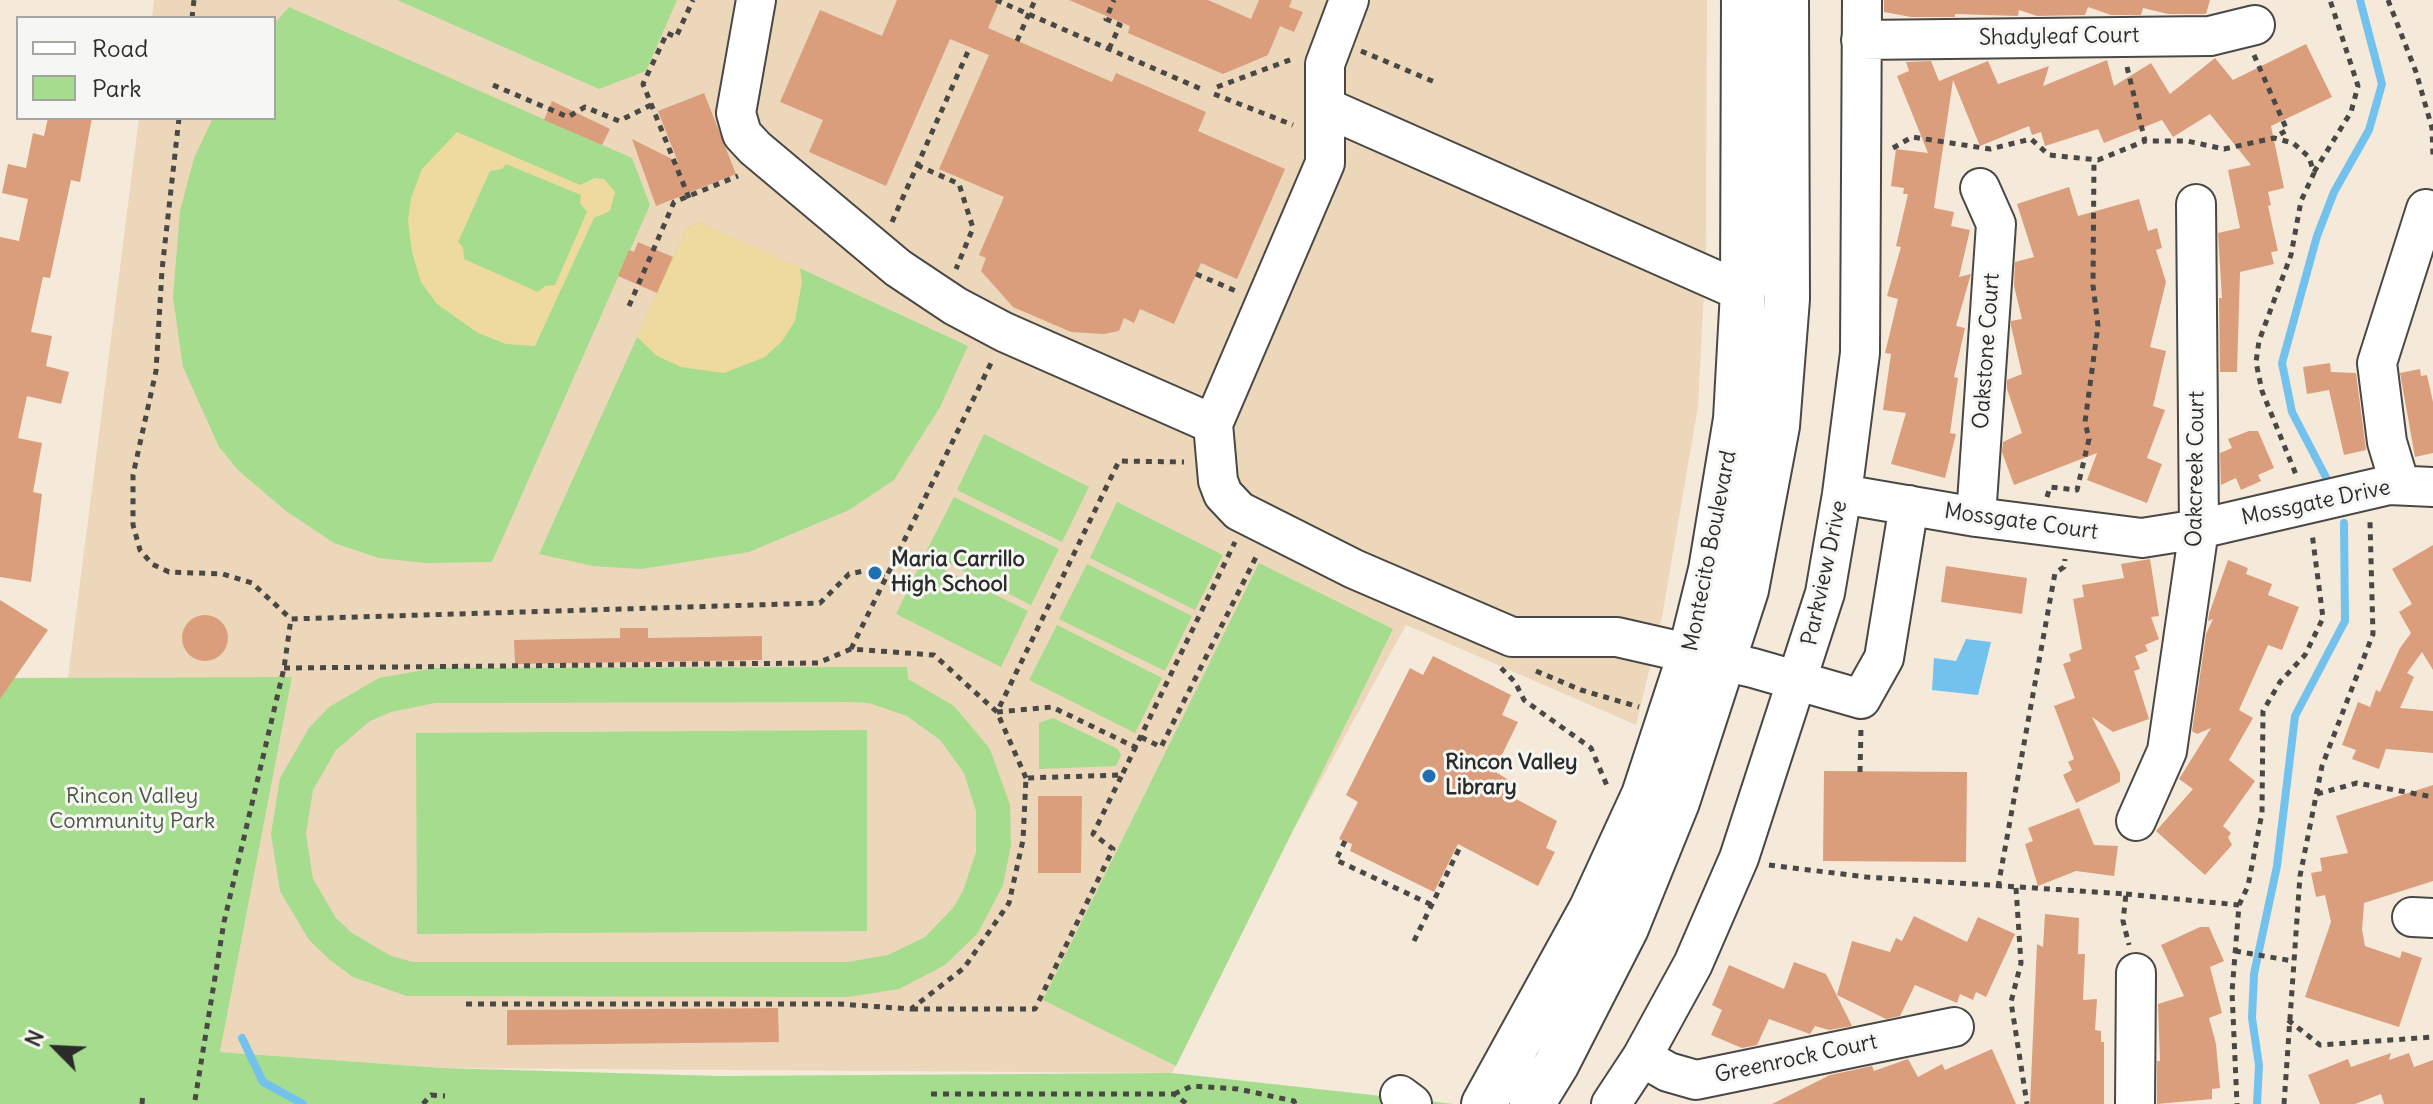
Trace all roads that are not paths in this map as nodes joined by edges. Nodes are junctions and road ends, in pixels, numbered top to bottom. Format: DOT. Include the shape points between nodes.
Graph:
graph roads {
  1 [pos="756,0"];
  2 [pos="1349,0"];
  3 [pos="1744,0"];
  4 [pos="1786,0"];
  5 [pos="1862,0"];
  6 [pos="2255,25"];
  7 [pos="1861,40"];
  8 [pos="1314,111"];
  9 [pos="1980,188"];
  10 [pos="2196,204"];
  11 [pos="2426,209"];
  12 [pos="1743,292"];
  13 [pos="1213,424"];
  14 [pos="2417,486"];
  15 [pos="1842,494"];
  16 [pos="1909,505"];
  17 [pos="1976,517"];
  18 [pos="2199,529"];
  19 [pos="1706,658"];
  20 [pos="1799,682"];
  21 [pos="2136,821"];
  22 [pos="2136,973"];
  23 [pos="1954,1027"];
  24 [pos="1642,1057"];
  25 [pos="1484,1104"];
  26 [pos="1532,1104"];
  27 [pos="1611,1104"];
  28 [pos="2135,1104"];
  1 -- 13 [label="street" via="736,104 737,121 748,141 925,287 989,325"];
  2 -- 8 [label="street" via="1332,38"];
  3 -- 12 [label="main road, Montecito Boulevard"];
  4 -- 19 [label="main road, Montecito Boulevard" via="1787,299 1777,426 1746,590"];
  5 -- 7 [label="street, Parkview Drive"];
  6 -- 7 [label="street, Shadyleaf Court" via="2210,36"];
  7 -- 15 [label="street, Parkview Drive" via="1860,353"];
  8 -- 12 [label="street"];
  8 -- 13 [label="street" via="1325,163"];
  9 -- 17 [label="street, Oakstone Court" via="1996,224"];
  10 -- 18 [label="street, Oakcreek Court"];
  11 -- 14 [label="street" via="2377,363 2387,442"];
  12 -- 19 [label="main road, Montecito Boulevard" via="1736,419 1711,570"];
  13 -- 19 [label="street" via="1218,481 1254,534 1354,569 1502,634 1528,639 1617,637"];
  14 -- 18 [label="street, Mossgate Drive" via="2337,497"];
  15 -- 16 [label="street, Mossgate Court"];
  15 -- 20 [label="street, Parkview Drive" via="1825,593"];
  16 -- 17 [label="street, Mossgate Court"];
  16 -- 20 [label="street" via="1884,658 1861,699"];
  17 -- 18 [label="street, Mossgate Court" via="2142,538"];
  18 -- 21 [label="street, Oakcreek Court" via="2167,751"];
  19 -- 20 [label="street"];
  19 -- 25 [label="main road, Montecito Boulevard" via="1605,880"];
  19 -- 26 [label="main road, Montecito Boulevard" via="1677,802 1626,928"];
  20 -- 24 [label="street, Parkview Drive" via="1741,852 1693,964"];
  22 -- 28 [label="street"];
  23 -- 24 [label="street, Greenrock Court" via="1696,1080"];
  24 -- 27 [label="street, Parkview Drive"];
}
